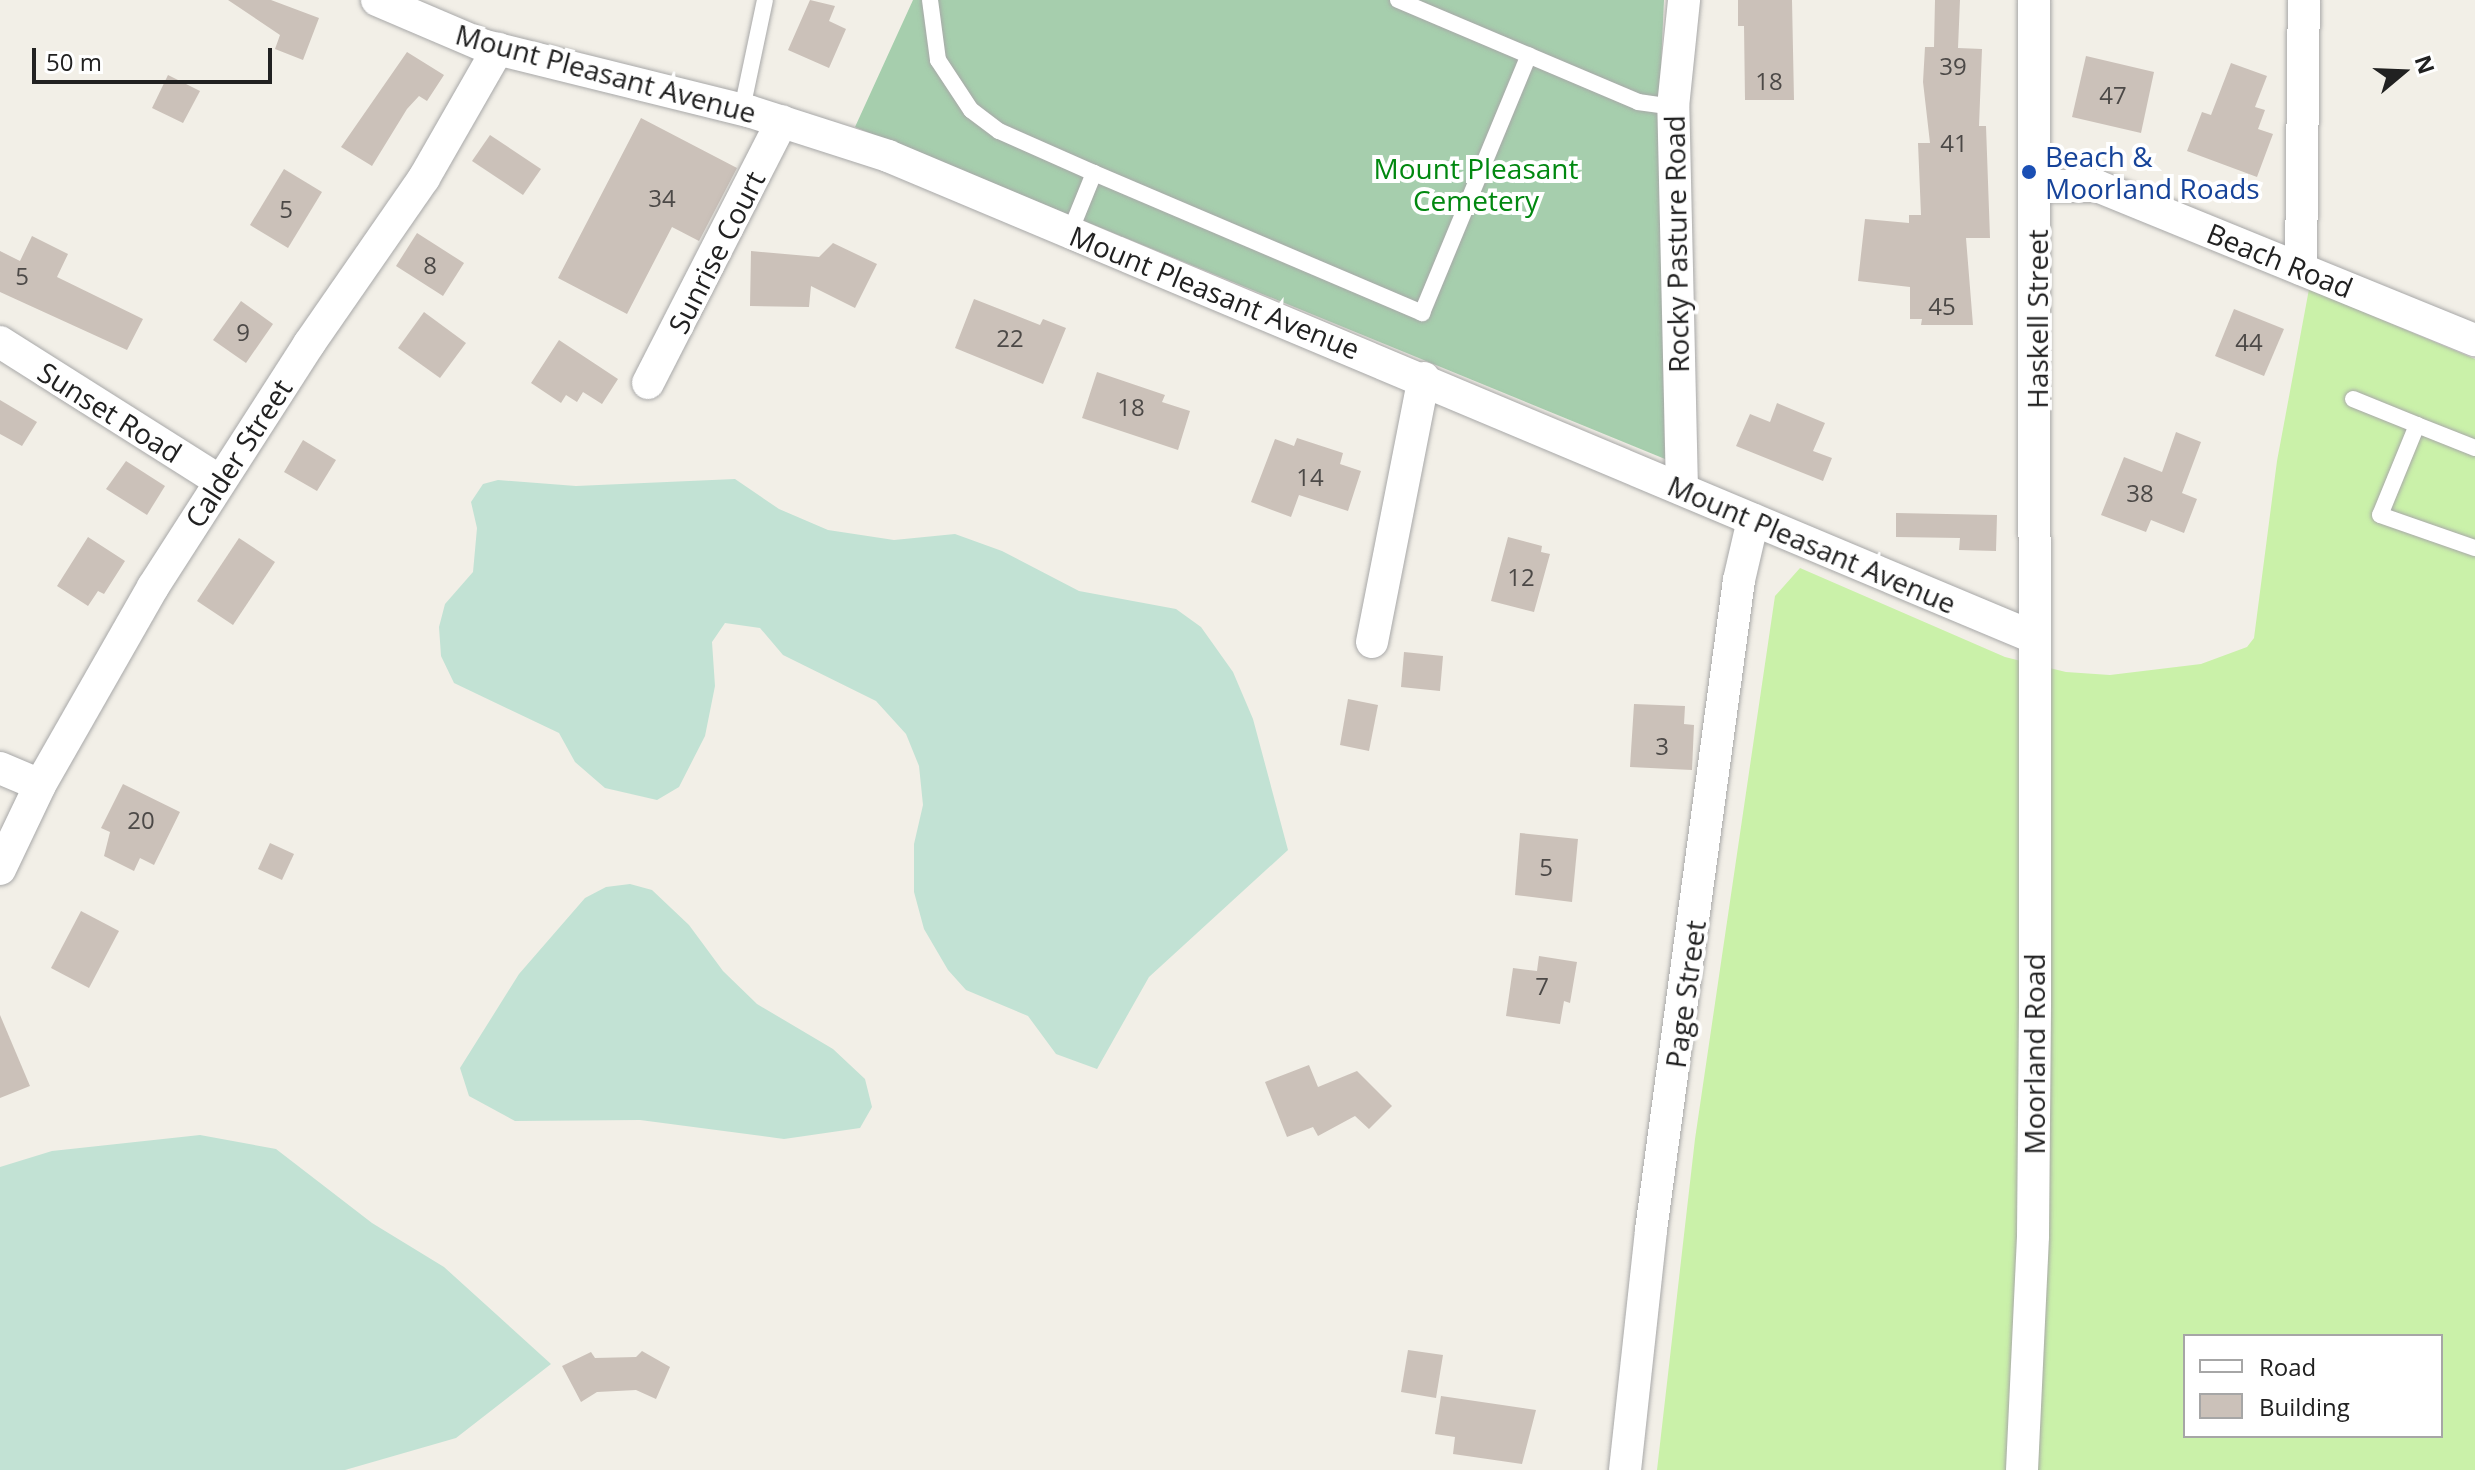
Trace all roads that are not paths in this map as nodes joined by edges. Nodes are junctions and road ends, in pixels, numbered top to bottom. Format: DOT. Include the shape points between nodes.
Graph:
graph roads {
  1 [pos="377,0"];
  2 [pos="765,0"];
  3 [pos="930,0"];
  4 [pos="1398,0"];
  5 [pos="1684,0"];
  6 [pos="2034,0"];
  7 [pos="2304,0"];
  8 [pos="498,49"];
  9 [pos="1529,55"];
  10 [pos="1673,107"];
  11 [pos="742,109"];
  12 [pos="782,121"];
  13 [pos="1094,173"];
  14 [pos="2037,186"];
  15 [pos="1070,232"];
  16 [pos="2301,269"];
  17 [pos="2475,340"];
  18 [pos="0,342"];
  19 [pos="1424,378"];
  20 [pos="648,383"];
  21 [pos="2353,399"];
  22 [pos="2417,425"];
  23 [pos="2475,448"];
  24 [pos="220,481"];
  25 [pos="1682,489"];
  26 [pos="1753,520"];
  27 [pos="2475,548"];
  28 [pos="2035,638"];
  29 [pos="1372,642"];
  30 [pos="0,768"];
  31 [pos="40,785"];
  32 [pos="0,869"];
  33 [pos="1625,1470"];
  34 [pos="2022,1470"];
  1 -- 8 [label="street, Mount Pleasant Avenue"];
  2 -- 11 [label="lane"];
  3 -- 13 [label="lane" via="938,60 963,101 999,131"];
  4 -- 9 [label="lane"];
  5 -- 10 [label="street, Rocky Pasture Road"];
  6 -- 14 [label="street, Haskell Street"];
  7 -- 16 [label="street"];
  8 -- 11 [label="street, Mount Pleasant Avenue"];
  8 -- 24 [label="street, Calder Street" via="424,178"];
  9 -- 10 [label="lane" via="1638,102"];
  9 -- 13 [label="lane" via="1422,313"];
  10 -- 25 [label="street, Rocky Pasture Road"];
  11 -- 12 [label="street, Mount Pleasant Avenue"];
  12 -- 15 [label="street, Mount Pleasant Avenue" via="888,156"];
  12 -- 20 [label="street, Sunrise Court"];
  13 -- 15 [label="lane"];
  14 -- 16 [label="street, Beach Road" via="2097,186"];
  14 -- 28 [label="street, Haskell Street"];
  15 -- 19 [label="street, Mount Pleasant Avenue"];
  16 -- 17 [label="street, Beach Road"];
  18 -- 24 [label="street, Sunset Road"];
  19 -- 25 [label="street, Mount Pleasant Avenue"];
  19 -- 29 [label="street"];
  21 -- 22 [label="lane"];
  22 -- 23 [label="lane"];
  22 -- 27 [label="lane" via="2380,515"];
  24 -- 31 [label="street, Calder Street"];
  25 -- 26 [label="street, Mount Pleasant Avenue"];
  26 -- 28 [label="street, Mount Pleasant Avenue"];
  26 -- 33 [label="street, Page Street" via="1739,580 1651,1230"];
  28 -- 34 [label="street, Moorland Road" via="2033,1236"];
  30 -- 31 [label="street"];
  31 -- 32 [label="street, Calder Street"];
}
